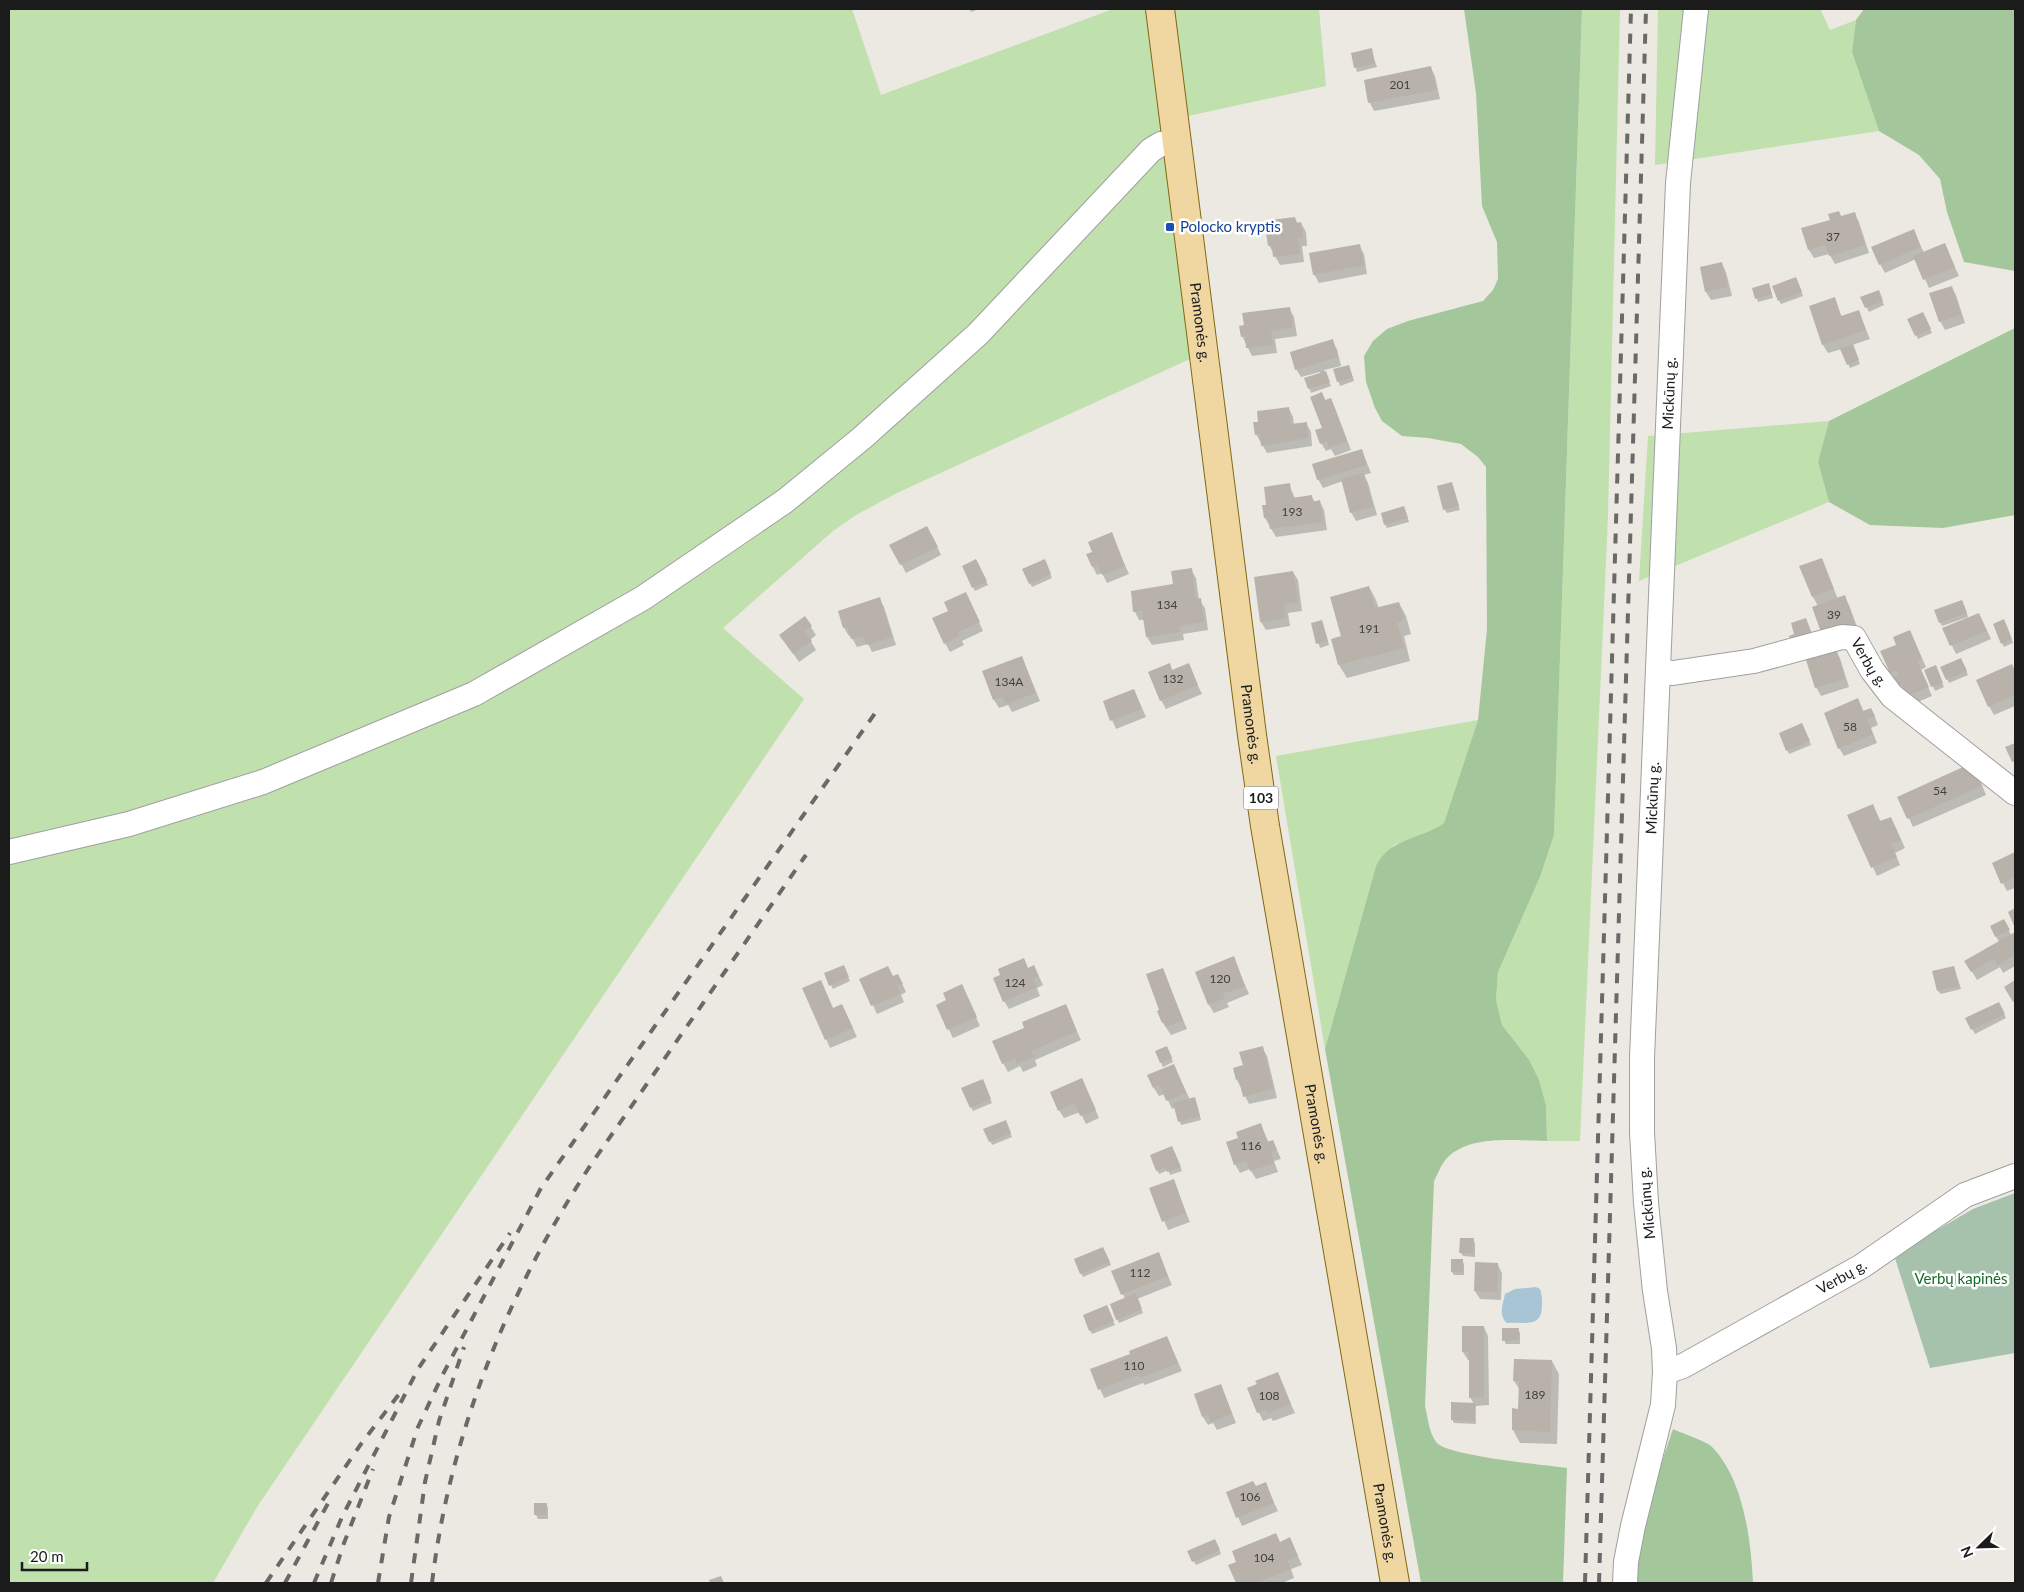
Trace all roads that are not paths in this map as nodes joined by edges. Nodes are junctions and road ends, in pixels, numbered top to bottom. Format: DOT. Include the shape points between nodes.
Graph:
graph roads {
  1 [pos="1160,9"];
  2 [pos="1696,9"];
  3 [pos="1176,142"];
  4 [pos="1658,672"];
  5 [pos="2015,793"];
  6 [pos="9,852"];
  7 [pos="2015,1176"];
  8 [pos="1665,1372"];
  9 [pos="1395,1583"];
  10 [pos="1626,1583"];
  1 -- 3 [label="main road, Pramonės g. / 103"];
  2 -- 4 [label="street, Mickūnų g." via="1678,183"];
  3 -- 6 [label="street" via="1161,144 1151,150 978,334 862,438 785,502 643,598 474,694 263,782 129,824"];
  3 -- 9 [label="main road, Pramonės g. / 103" via="1265,826"];
  4 -- 5 [label="street, Verbų g." via="1672,673 1754,661 1842,637 1854,638 1892,696"];
  4 -- 8 [label="street, Mickūnų g." via="1642,1058 1642,1132 1646,1203"];
  7 -- 8 [label="street, Verbų g." via="1965,1195 1862,1266 1683,1366"];
  8 -- 10 [label="street, Mickūnų g." via="1663,1405 1633,1526 1626,1562"];
}
